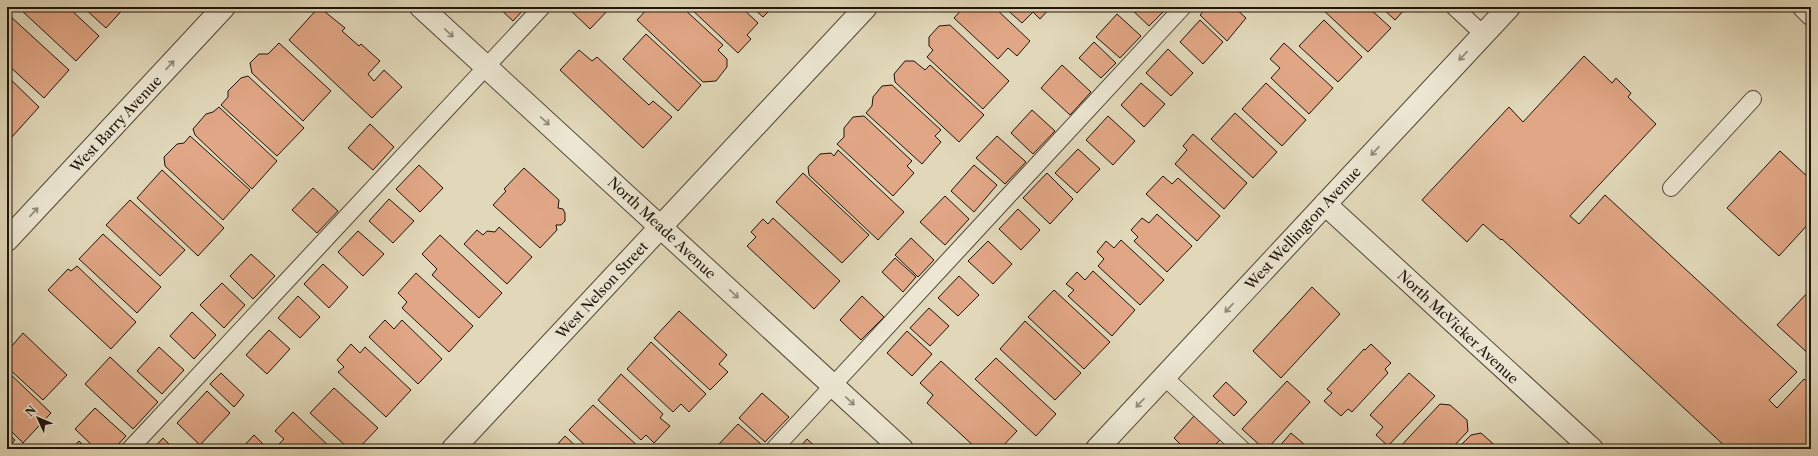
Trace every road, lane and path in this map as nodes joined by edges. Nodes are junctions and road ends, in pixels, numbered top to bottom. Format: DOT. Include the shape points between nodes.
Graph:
graph roads {
  1 [pos="224,7"];
  2 [pos="421,7"];
  3 [pos="542,7"];
  4 [pos="866,7"];
  5 [pos="1183,7"];
  6 [pos="1454,7"];
  7 [pos="1509,7"];
  8 [pos="1804,7"];
  9 [pos="1811,14"];
  10 [pos="1483,34"];
  11 [pos="486,67"];
  12 [pos="1753,99"];
  13 [pos="1670,188"];
  14 [pos="1325,204"];
  15 [pos="661,227"];
  16 [pos="7,240"];
  17 [pos="1164,377"];
  18 [pos="833,385"];
  19 [pos="130,449"];
  20 [pos="453,449"];
  21 [pos="774,449"];
  22 [pos="902,449"];
  23 [pos="1097,449"];
  24 [pos="1242,449"];
  25 [pos="1592,449"];
  16 -- 1 [label="street, West Barry Avenue, one-way"];
  2 -- 11 [label="street, North Meade Avenue, one-way"];
  3 -- 11 [label="lane"];
  4 -- 15 [label="street, West Nelson Street"];
  5 -- 18 [label="lane"];
  6 -- 10 [label="lane"];
  7 -- 10 [label="street, West Wellington Avenue"];
  8 -- 9 [label="street"];
  10 -- 14 [label="street, West Wellington Avenue, one-way"];
  11 -- 15 [label="street, North Meade Avenue, one-way"];
  11 -- 19 [label="lane"];
  12 -- 13 [label="lane"];
  14 -- 17 [label="street, West Wellington Avenue, one-way"];
  14 -- 25 [label="street, North McVicker Avenue"];
  15 -- 18 [label="street, North Meade Avenue, one-way"];
  15 -- 20 [label="street, West Nelson Street"];
  17 -- 23 [label="street, West Wellington Avenue, one-way"];
  17 -- 24 [label="lane"];
  18 -- 21 [label="lane"];
  18 -- 22 [label="street, North Meade Avenue, one-way"];
}
